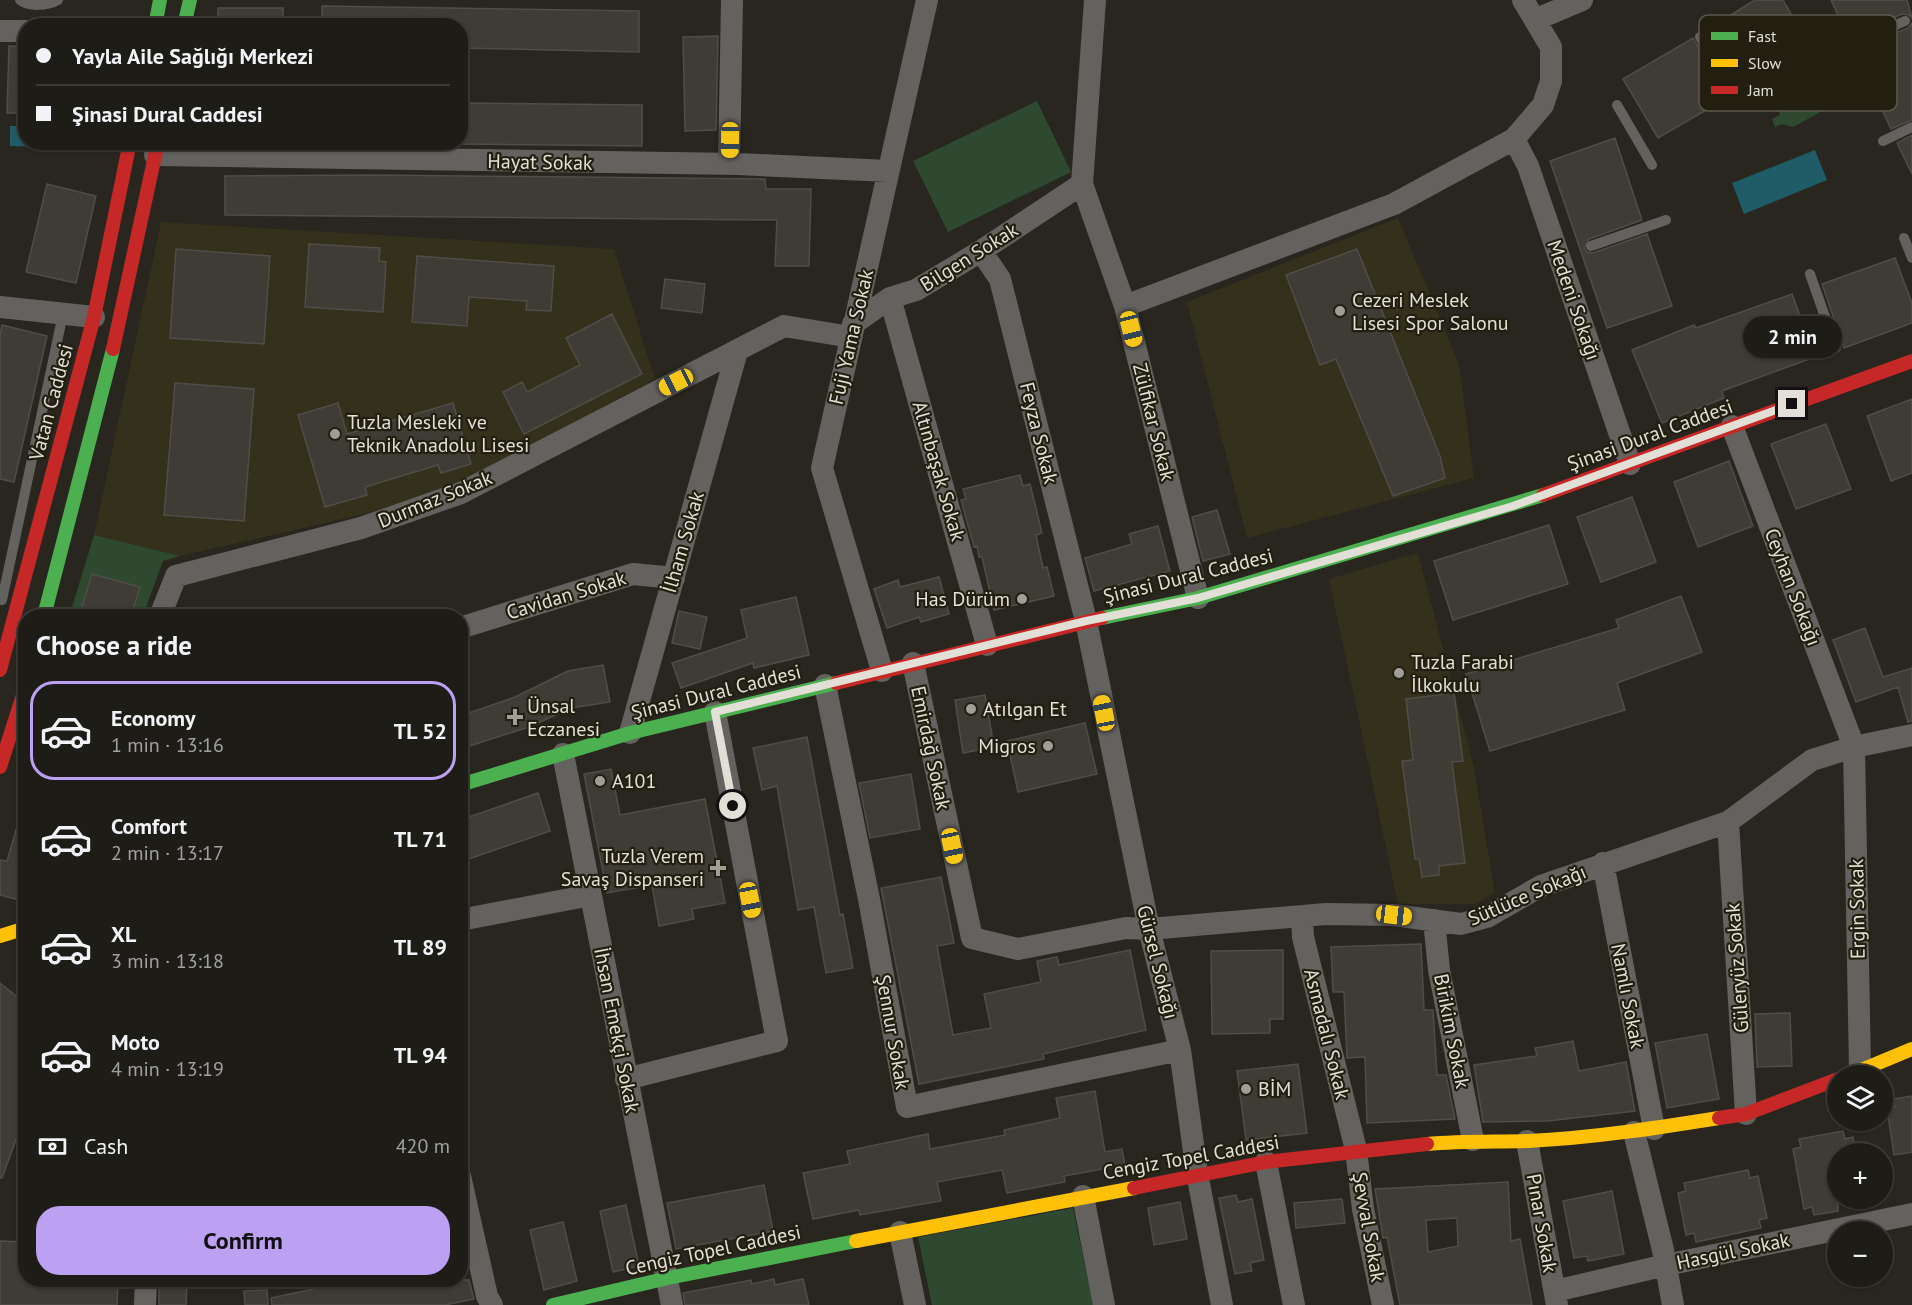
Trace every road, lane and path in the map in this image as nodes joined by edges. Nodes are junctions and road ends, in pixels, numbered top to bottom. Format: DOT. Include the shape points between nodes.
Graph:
graph roads {
  1 [pos="20,0"];
  2 [pos="58,0"];
  3 [pos="160,0"];
  4 [pos="190,0"];
  5 [pos="732,0"];
  6 [pos="927,0"];
  7 [pos="1095,0"];
  8 [pos="1523,0"];
  9 [pos="1581,0"];
  10 [pos="1539,12"];
  11 [pos="157,18"];
  12 [pos="186,18"];
  13 [pos="1905,21"];
  14 [pos="1897,24"];
  15 [pos="0,31"];
  16 [pos="18,31"];
  17 [pos="1617,105"];
  18 [pos="1912,127"];
  19 [pos="1514,139"];
  20 [pos="1883,141"];
  21 [pos="128,150"];
  22 [pos="157,150"];
  23 [pos="195,150"];
  24 [pos="729,164"];
  25 [pos="1652,165"];
  26 [pos="888,171"];
  27 [pos="1082,184"];
  28 [pos="1666,220"];
  29 [pos="1904,238"];
  30 [pos="1591,246"];
  31 [pos="981,251"];
  32 [pos="1912,258"];
  33 [pos="1810,274"];
  34 [pos="890,298"];
  35 [pos="1125,306"];
  36 [pos="0,307"];
  37 [pos="63,314"];
  38 [pos="94,317"];
  39 [pos="852,330"];
  40 [pos="1836,348"];
  41 [pos="737,351"];
  42 [pos="1912,362"];
  43 [pos="1732,426"];
  44 [pos="1630,464"];
  45 [pos="674,578"];
  46 [pos="1198,598"];
  47 [pos="7,600"];
  48 [pos="46,609"];
  49 [pos="163,609"];
  50 [pos="1086,621"];
  51 [pos="468,626"];
  52 [pos="987,645"];
  53 [pos="913,663"];
  54 [pos="0,670"];
  55 [pos="882,671"];
  56 [pos="825,685"];
  57 [pos="18,711"];
  58 [pos="715,712"];
  59 [pos="630,733"];
  60 [pos="1912,735"];
  61 [pos="1854,747"];
  62 [pos="563,754"];
  63 [pos="0,767"];
  64 [pos="468,783"];
  65 [pos="1728,822"];
  66 [pos="1603,863"];
  67 [pos="591,895"];
  68 [pos="468,918"];
  69 [pos="1302,918"];
  70 [pos="1434,920"];
  71 [pos="1149,929"];
  72 [pos="18,930"];
  73 [pos="0,936"];
  74 [pos="1912,1049"];
  75 [pos="1180,1050"];
  76 [pos="1854,1065"];
  77 [pos="1873,1065"];
  78 [pos="626,1079"];
  79 [pos="1827,1083"];
  80 [pos="1746,1114"];
  81 [pos="1644,1131"];
  82 [pos="1473,1140"];
  83 [pos="1527,1142"];
  84 [pos="1356,1149"];
  85 [pos="1266,1162"];
  86 [pos="1197,1173"];
  87 [pos="1083,1196"];
  88 [pos="468,1212"];
  89 [pos="1912,1214"];
  90 [pos="900,1232"];
  91 [pos="1666,1265"];
  92 [pos="668,1278"];
  93 [pos="146,1287"];
  94 [pos="1556,1298"];
  95 [pos="145,1305"];
  96 [pos="492,1305"];
  97 [pos="553,1305"];
  98 [pos="672,1305"];
  99 [pos="915,1305"];
  100 [pos="1104,1305"];
  101 [pos="1222,1305"];
  102 [pos="1294,1305"];
  103 [pos="1383,1305"];
  104 [pos="1673,1305"];
  1 -- 2 [label="lane" via="25,4 48,4"];
  3 -- 11 [label="street"];
  4 -- 12 [label="street"];
  5 -- 24 [label="street"];
  6 -- 26 [label="street, Fuji Yama Sokak"];
  7 -- 27 [label="street, Zülfikar Sokak"];
  8 -- 10 [label="street"];
  9 -- 10 [label="street"];
  10 -- 19 [label="street" via="1551,47 1551,81 1543,105"];
  13 -- 14 [label="lane"];
  15 -- 16 [label="street"];
  17 -- 25 [label="lane"];
  18 -- 20 [label="lane"];
  19 -- 35 [label="street" via="1394,204"];
  19 -- 44 [label="street, Medeni Sokağı" via="1528,166"];
  21 -- 38 [label="street, Vatan Caddesi"];
  22 -- 48 [label="street" via="120,323"];
  23 -- 24 [label="street, Hayat Sokak"];
  24 -- 26 [label="street, Hayat Sokak"];
  26 -- 39 [label="street, Fuji Yama Sokak"];
  27 -- 31 [label="street, Bilgen Sokak"];
  27 -- 35 [label="street, Zülfikar Sokak"];
  28 -- 30 [label="lane"];
  29 -- 32 [label="lane"];
  31 -- 34 [label="street, Bilgen Sokak" via="916,290"];
  31 -- 50 [label="street, Feyza Sokak" via="1000,279"];
  33 -- 40 [label="lane"];
  34 -- 39 [label="street, Bilgen Sokak"];
  34 -- 52 [label="street, Altınbaşak Sokak"];
  35 -- 46 [label="street, Zülfikar Sokak"];
  36 -- 37 [label="street"];
  37 -- 38 [label="street"];
  37 -- 47 [label="lane"];
  38 -- 47 [label="street, Vatan Caddesi"];
  39 -- 41 [label="street, Durmaz Sokak" via="784,326"];
  39 -- 55 [label="street, Fuji Yama Sokak" via="822,468"];
  41 -- 45 [label="street, İlham Sokak"];
  41 -- 49 [label="street, Durmaz Sokak" via="461,493 361,528 176,576"];
  42 -- 43 [label="street, Şinasi Dural Caddesi"];
  43 -- 44 [label="street, Şinasi Dural Caddesi"];
  43 -- 61 [label="street, Ceyhan Sokağı"];
  44 -- 46 [label="street, Şinasi Dural Caddesi" via="1513,506"];
  45 -- 51 [label="street, Cavidan Sokak" via="633,574"];
  45 -- 59 [label="street, İlham Sokak"];
  46 -- 50 [label="street, Şinasi Dural Caddesi"];
  47 -- 54 [label="street, Vatan Caddesi"];
  50 -- 52 [label="street, Şinasi Dural Caddesi"];
  50 -- 71 [label="street, Gürsel Sokağı"];
  52 -- 53 [label="street, Şinasi Dural Caddesi"];
  53 -- 55 [label="street, Şinasi Dural Caddesi"];
  53 -- 71 [label="street, Emirdağ Sokak" via="972,938 1018,949 1126,928"];
  55 -- 56 [label="street, Şinasi Dural Caddesi"];
  56 -- 58 [label="street, Şinasi Dural Caddesi"];
  56 -- 75 [label="street, Şennur Sokak" via="907,1107"];
  57 -- 63 [label="street"];
  58 -- 59 [label="street, Şinasi Dural Caddesi"];
  58 -- 78 [label="street" via="777,1041"];
  59 -- 62 [label="street, Şinasi Dural Caddesi"];
  60 -- 61 [label="street, Sütlüce Sokağı"];
  61 -- 65 [label="street, Sütlüce Sokağı" via="1812,760"];
  61 -- 76 [label="street, Ergin Sokak"];
  62 -- 64 [label="street, Şinasi Dural Caddesi"];
  62 -- 67 [label="street, İhsan Emekçi Sokak"];
  65 -- 66 [label="street, Sütlüce Sokağı"];
  65 -- 80 [label="street, Güleryüz Sokak"];
  66 -- 70 [label="street, Sütlüce Sokağı" via="1541,886 1487,917 1461,924"];
  66 -- 81 [label="street, Namlı Sokak"];
  67 -- 68 [label="street"];
  67 -- 78 [label="street, İhsan Emekçi Sokak"];
  69 -- 70 [label="street, Sütlüce Sokağı" via="1326,914"];
  69 -- 71 [label="street, Sütlüce Sokağı"];
  69 -- 84 [label="street, Asmadalı Sokak" via="1303,937"];
  70 -- 82 [label="street, Birikim Sokak" via="1439,970"];
  71 -- 75 [label="street, Gürsel Sokağı"];
  72 -- 73 [label="street"];
  74 -- 77 [label="street"];
  75 -- 86 [label="street, Gürsel Sokağı"];
  78 -- 92 [label="street, İhsan Emekçi Sokak"];
  79 -- 80 [label="street, Cengiz Topel Caddesi"];
  80 -- 81 [label="street, Cengiz Topel Caddesi"];
  81 -- 83 [label="street, Cengiz Topel Caddesi"];
  81 -- 91 [label="street, Namlı Sokak"];
  82 -- 83 [label="street, Cengiz Topel Caddesi"];
  82 -- 84 [label="street, Cengiz Topel Caddesi"];
  83 -- 94 [label="street, Pınar Sokak"];
  84 -- 85 [label="street, Cengiz Topel Caddesi"];
  84 -- 103 [label="street, Şevval Sokak" via="1363,1209"];
  85 -- 86 [label="street, Cengiz Topel Caddesi"];
  85 -- 102 [label="street"];
  86 -- 87 [label="street, Cengiz Topel Caddesi"];
  86 -- 101 [label="street, Gürsel Sokağı"];
  87 -- 90 [label="street, Cengiz Topel Caddesi"];
  87 -- 100 [label="street"];
  88 -- 96 [label="street"];
  89 -- 91 [label="street, Hasgül Sokak"];
  90 -- 92 [label="street, Cengiz Topel Caddesi"];
  90 -- 99 [label="street"];
  91 -- 94 [label="street, Hasgül Sokak"];
  91 -- 104 [label="street, Namlı Sokak"];
  92 -- 97 [label="street, Cengiz Topel Caddesi"];
  92 -- 98 [label="street, İhsan Emekçi Sokak"];
  93 -- 95 [label="street"];
}
